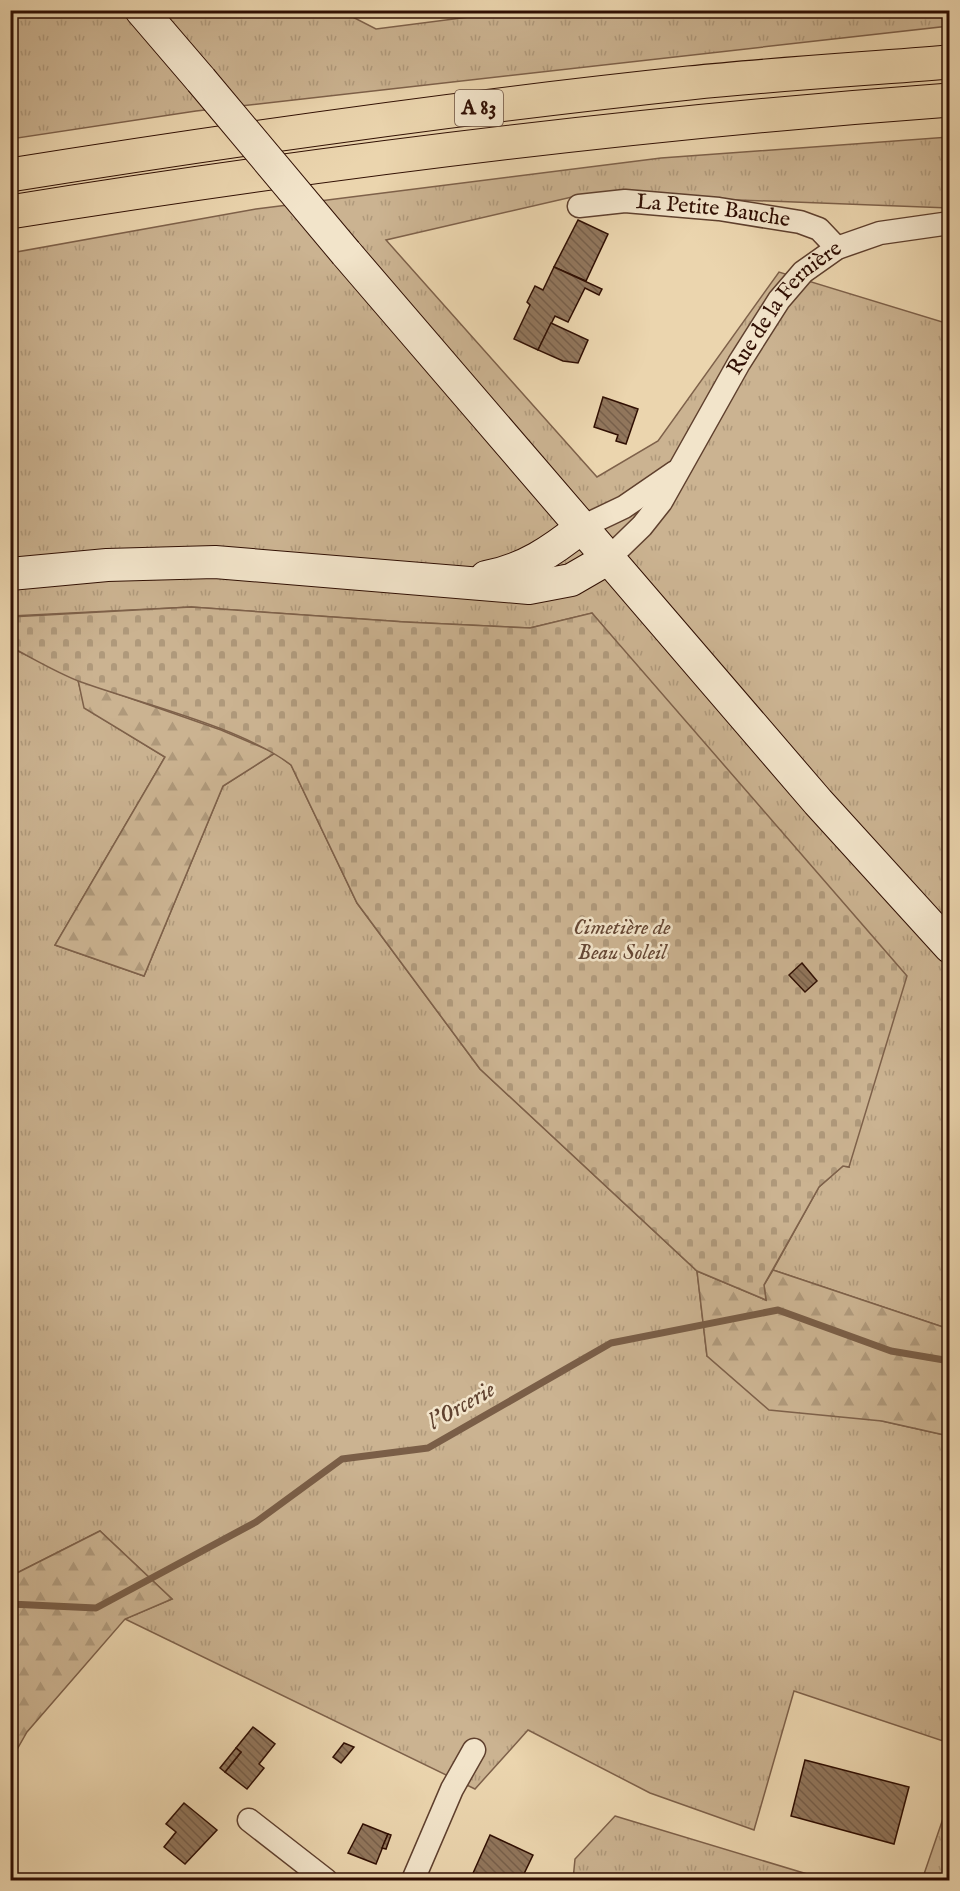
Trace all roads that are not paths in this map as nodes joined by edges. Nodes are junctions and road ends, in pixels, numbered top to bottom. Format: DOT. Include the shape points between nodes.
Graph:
graph roads {
  1 [pos="141,10"];
  2 [pos="950,62"];
  3 [pos="950,99"];
  4 [pos="950,118"];
  5 [pos="387,156"];
  6 [pos="10,175"];
  7 [pos="579,206"];
  8 [pos="10,213"];
  9 [pos="950,223"];
  10 [pos="837,248"];
  11 [pos="676,472"];
  12 [pos="582,527"];
  13 [pos="609,558"];
  14 [pos="10,574"];
  15 [pos="464,581"];
  16 [pos="950,947"];
  17 [pos="474,1750"];
  18 [pos="249,1820"];
  19 [pos="326,1881"];
  20 [pos="413,1881"];
  1 -- 12 [label="main road, bridge"];
  2 -- 6 [label="highway, A 83" via="690,83 515,103"];
  3 -- 5 [label="highway, A 83" via="692,120"];
  4 -- 5 [label="highway" via="655,142 424,170"];
  5 -- 8 [label="highway, A 83"];
  7 -- 10 [label="street, La Petite Bauche" via="625,201 731,210 809,225 819,229"];
  9 -- 10 [label="street, Rue de la Fernière" via="880,233"];
  10 -- 11 [label="street, Rue de la Fernière" via="804,272 779,300"];
  11 -- 12 [label="street, Rue de la Fernière" via="624,507"];
  11 -- 13 [label="street, Rue de la Fernière" via="661,502"];
  12 -- 13 [label="main road"];
  12 -- 15 [label="main road" via="520,569"];
  13 -- 15 [label="main road" via="571,580 529,588"];
  13 -- 16 [label="main road" via="818,802"];
  14 -- 15 [label="main road" via="107,565 215,562"];
  17 -- 20 [label="street" via="452,1789"];
  18 -- 19 [label="street"];
}
